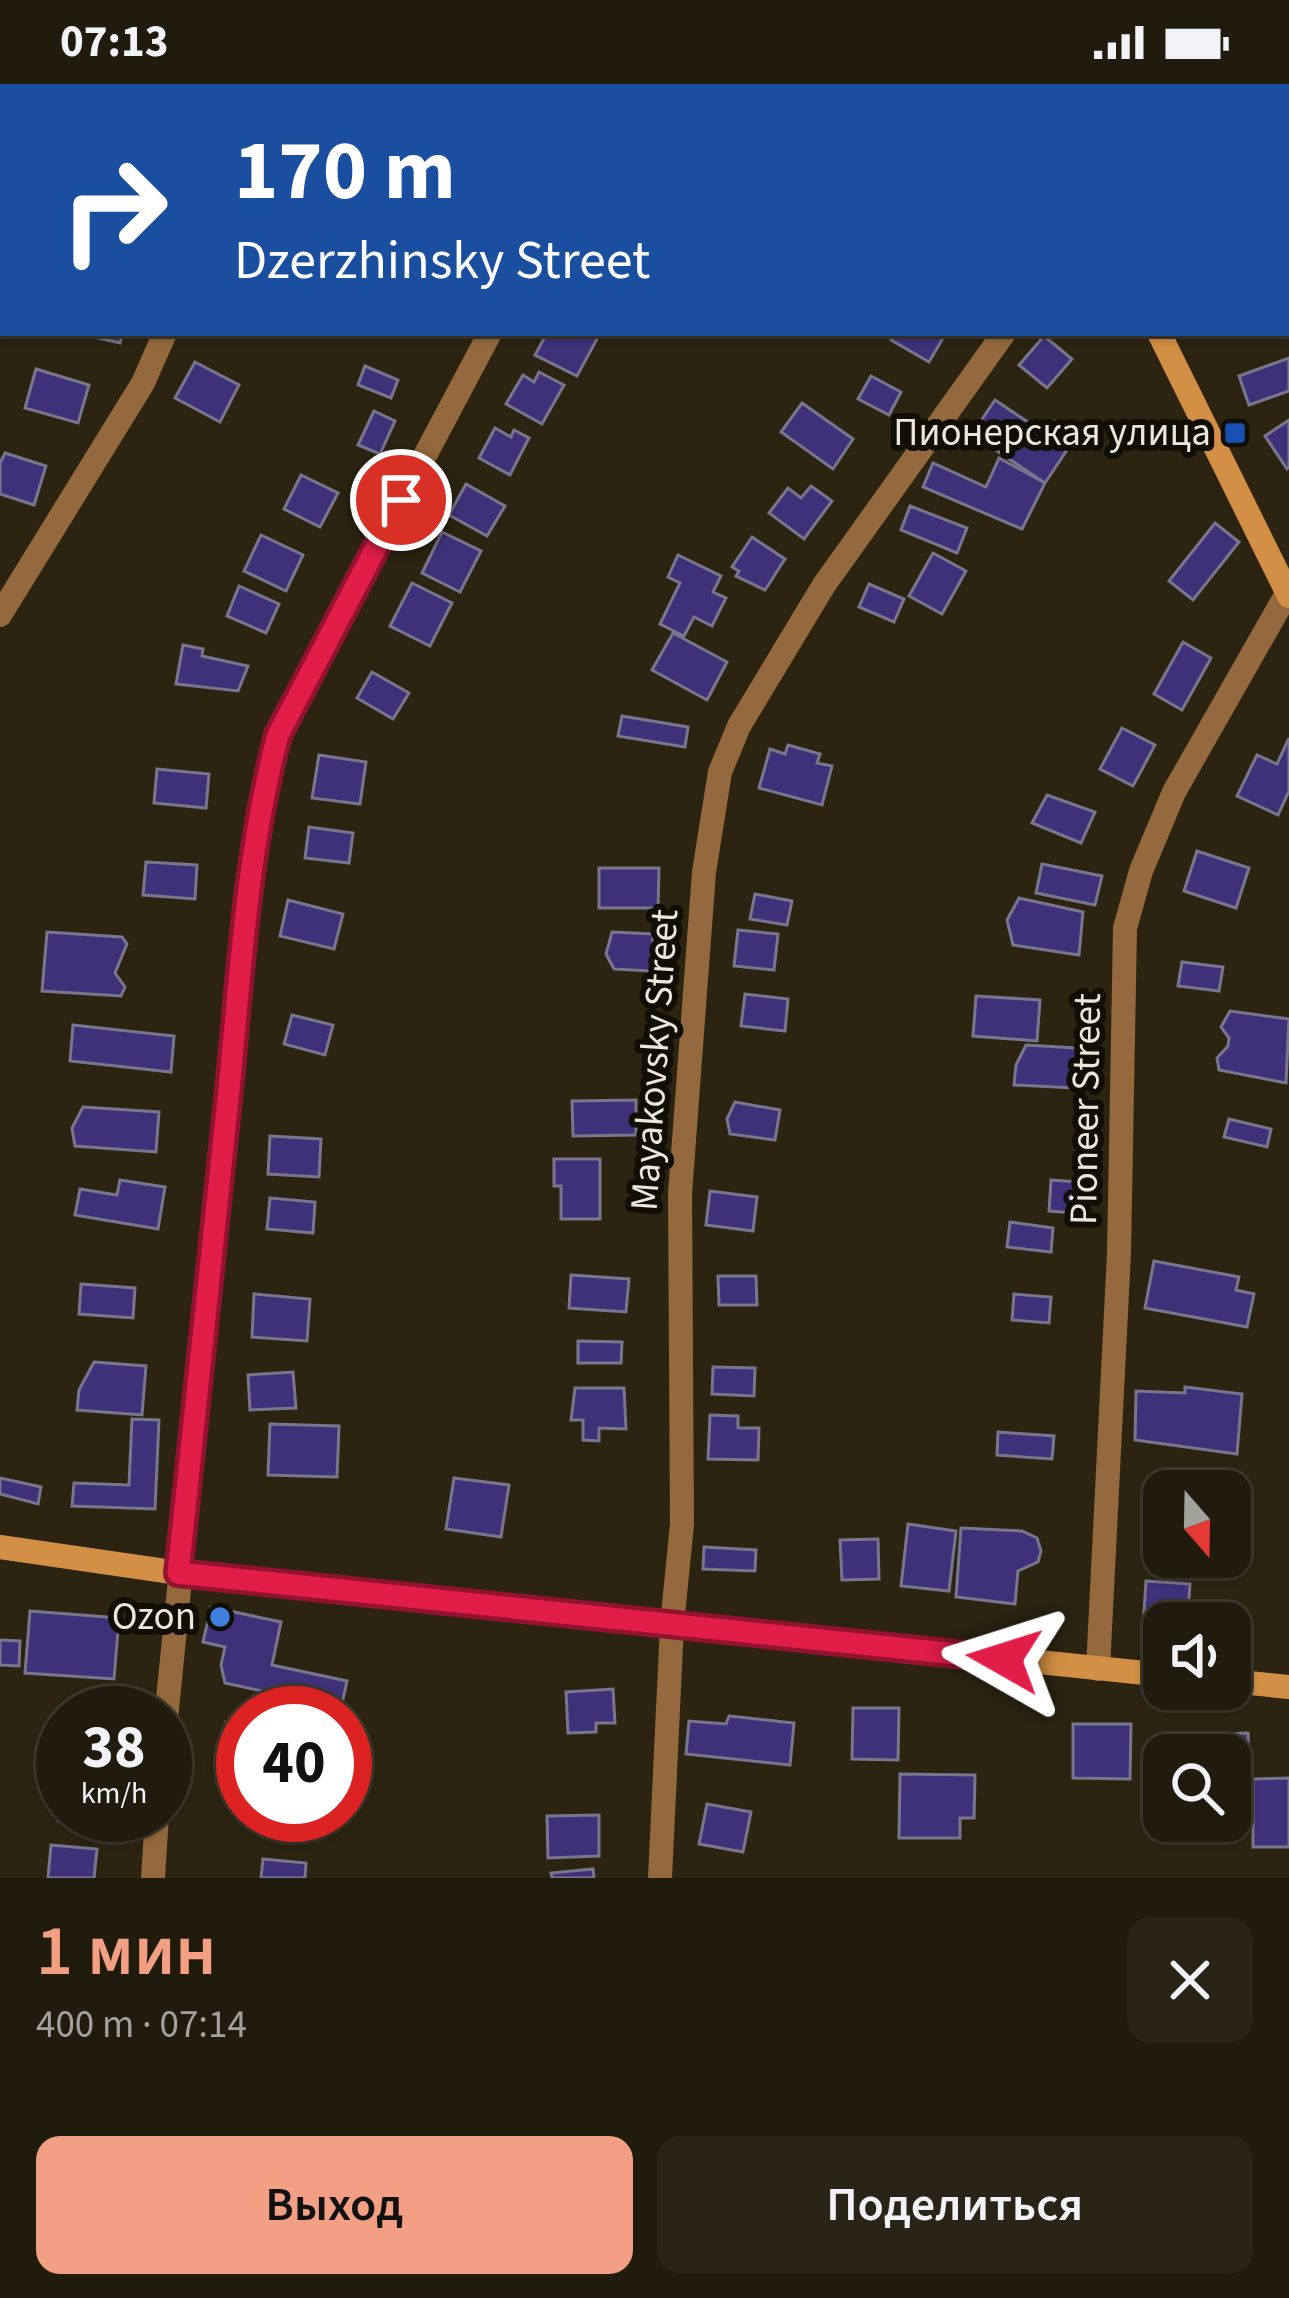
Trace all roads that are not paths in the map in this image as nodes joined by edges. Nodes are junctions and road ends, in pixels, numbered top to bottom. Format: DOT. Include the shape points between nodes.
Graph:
graph roads {
  1 [pos="164,336"];
  2 [pos="488,336"];
  3 [pos="1002,336"];
  4 [pos="1161,336"];
  5 [pos="1288,592"];
  6 [pos="0,615"];
  7 [pos="0,1547"];
  8 [pos="178,1573"];
  9 [pos="672,1625"];
  10 [pos="1098,1669"];
  11 [pos="1143,1673"];
  12 [pos="1251,1683"];
  13 [pos="169,1686"];
  14 [pos="1289,1687"];
  15 [pos="156,1842"];
  16 [pos="153,1878"];
  17 [pos="659,1878"];
  1 -- 6 [label="street"];
  2 -- 8 [label="street" via="278,735 243,951"];
  3 -- 9 [label="street, Mayakovsky Street" via="824,585 720,772 704,872 680,1193 682,1523"];
  4 -- 5 [label="street"];
  5 -- 10 [label="street, Pioneer Street" via="1174,793 1125,928"];
  7 -- 8 [label="street"];
  8 -- 9 [label="street"];
  8 -- 13 [label="street"];
  9 -- 10 [label="street"];
  9 -- 17 [label="street, Mayakovsky Street"];
  10 -- 11 [label="street"];
  12 -- 14 [label="street"];
  15 -- 16 [label="street"];
}
